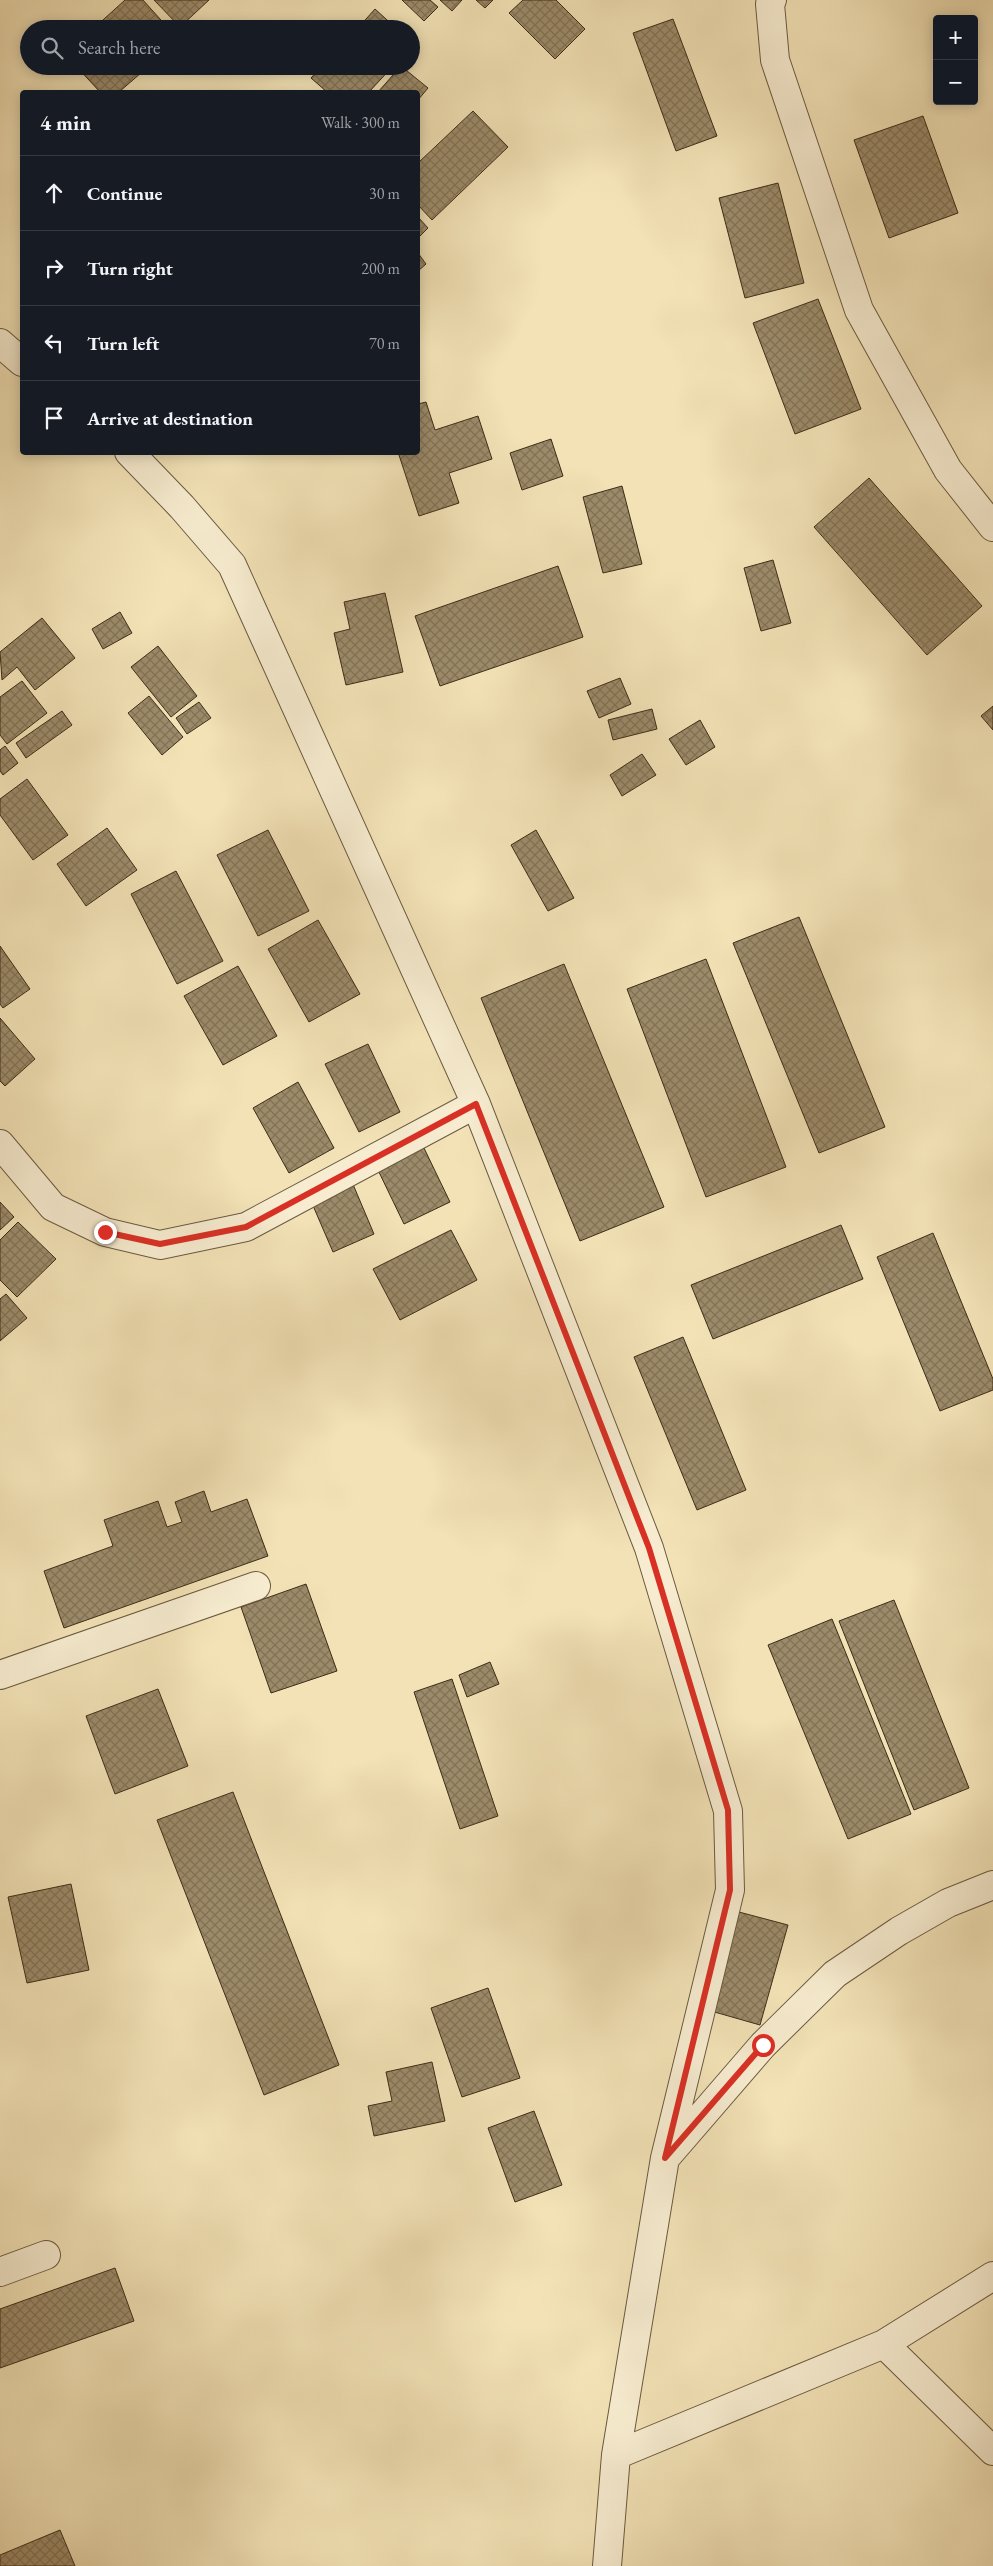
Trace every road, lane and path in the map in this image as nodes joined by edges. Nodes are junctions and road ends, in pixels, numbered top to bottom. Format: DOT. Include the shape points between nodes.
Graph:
graph roads {
  1 [pos="772,0"];
  2 [pos="0,343"];
  3 [pos="20,360"];
  4 [pos="132,455"];
  5 [pos="993,526"];
  6 [pos="476,1104"];
  7 [pos="0,1144"];
  8 [pos="256,1586"];
  9 [pos="0,1675"];
  10 [pos="993,1885"];
  11 [pos="665,2158"];
  12 [pos="46,2255"];
  13 [pos="0,2272"];
  14 [pos="993,2276"];
  15 [pos="884,2344"];
  16 [pos="993,2451"];
  17 [pos="616,2455"];
  18 [pos="607,2566"];
  1 -- 5 [label="street" via="775,60 859,310 948,470"];
  2 -- 3 [label="street"];
  4 -- 6 [label="street" via="232,565"];
  6 -- 7 [label="street" via="246,1227 160,1244 105,1232 53,1207"];
  6 -- 11 [label="street" via="649,1548 728,1810 730,1890"];
  8 -- 9 [label="street"];
  10 -- 11 [label="street" via="948,1904 899,1931 835,1974 763,2045"];
  11 -- 17 [label="street"];
  12 -- 13 [label="street"];
  14 -- 15 [label="street"];
  15 -- 16 [label="street"];
  15 -- 17 [label="street"];
  17 -- 18 [label="street"];
}
